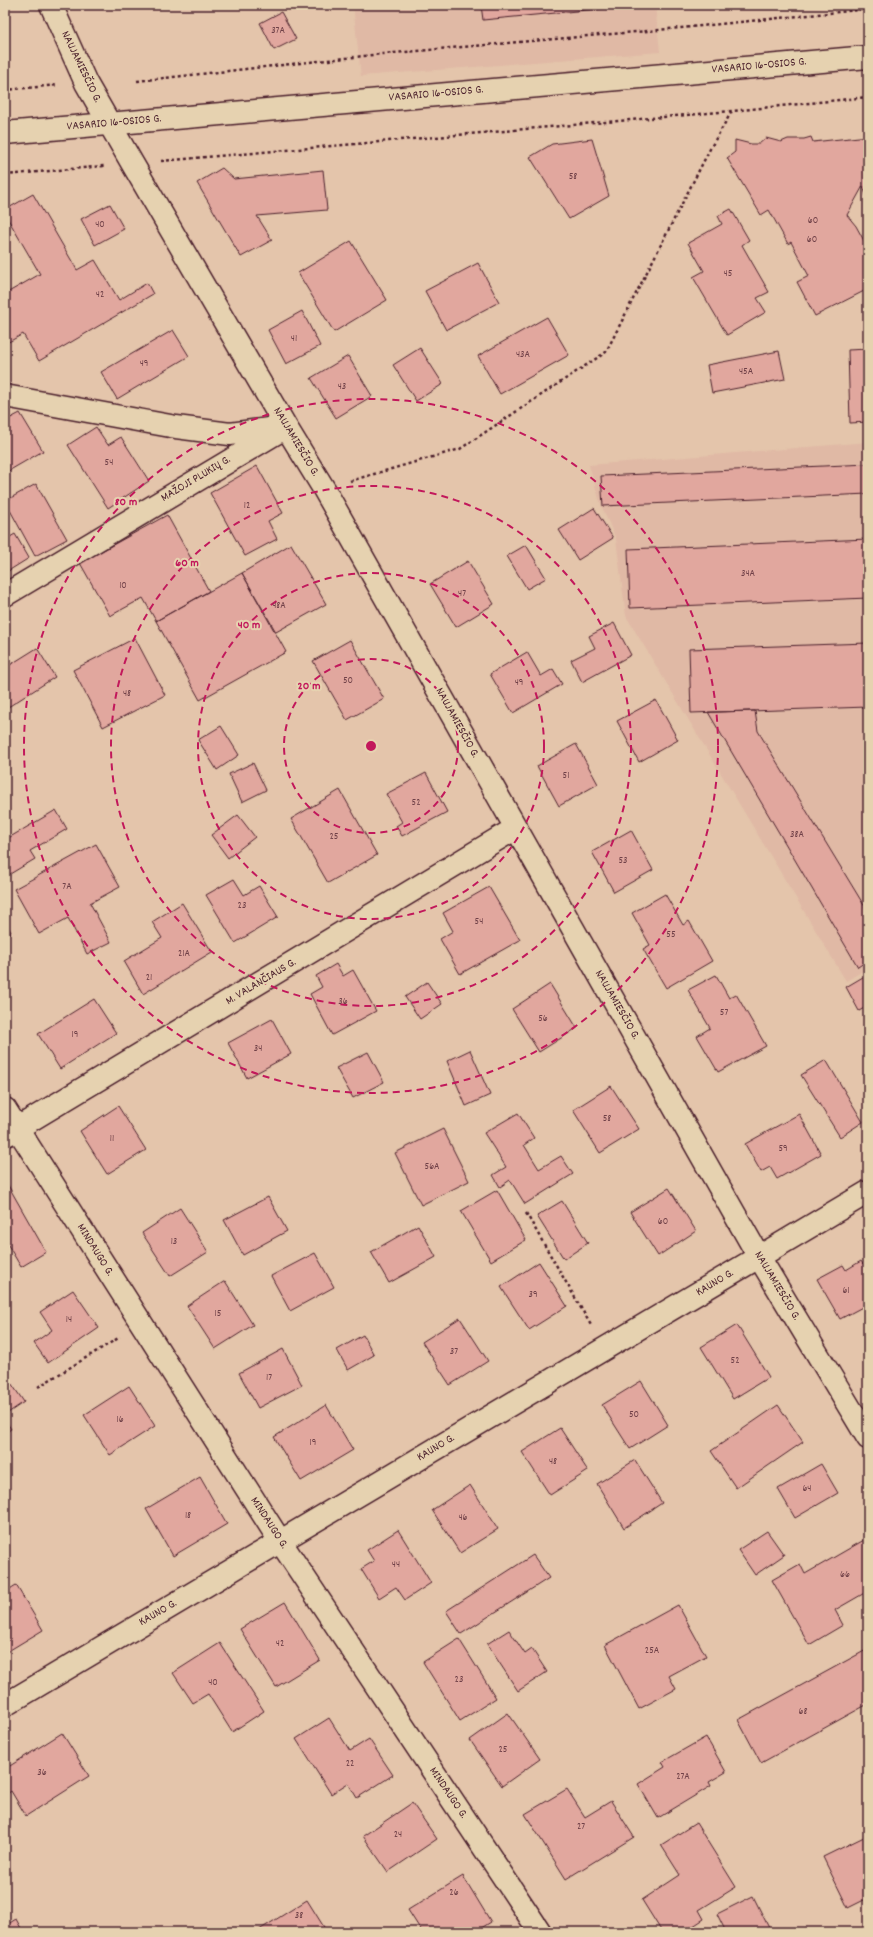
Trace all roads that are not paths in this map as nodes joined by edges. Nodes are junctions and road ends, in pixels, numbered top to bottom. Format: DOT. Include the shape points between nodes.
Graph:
graph roads {
  1 [pos="51,5"];
  2 [pos="868,57"];
  3 [pos="110,123"];
  4 [pos="5,132"];
  5 [pos="5,396"];
  6 [pos="286,427"];
  7 [pos="5,595"];
  8 [pos="516,828"];
  9 [pos="5,1109"];
  10 [pos="11,1132"];
  11 [pos="868,1192"];
  12 [pos="759,1257"];
  13 [pos="868,1438"];
  14 [pos="280,1541"];
  15 [pos="5,1705"];
  16 [pos="540,1932"];
  1 -- 3 [label="street, NAUJAMIESČIO G." via="86,83"];
  2 -- 3 [label="street, VASARIO 16-OSIOS G."];
  3 -- 4 [label="street, VASARIO 16-OSIOS G."];
  3 -- 6 [label="street, NAUJAMIESČIO G."];
  5 -- 6 [label="street" via="176,427 230,434"];
  6 -- 7 [label="street, MAŽOJI PLUKIŲ G."];
  6 -- 8 [label="street, NAUJAMIESČIO G." via="324,488"];
  8 -- 10 [label="street, M. VALANČIAUS G."];
  8 -- 12 [label="street, NAUJAMIESČIO G."];
  9 -- 10 [label="street, MINDAUGO G."];
  10 -- 14 [label="street, MINDAUGO G." via="142,1323"];
  11 -- 12 [label="street, KAUNO G."];
  12 -- 13 [label="street, NAUJAMIESČIO G."];
  12 -- 14 [label="street, KAUNO G."];
  14 -- 15 [label="street, KAUNO G."];
  14 -- 16 [label="street, MINDAUGO G."];
}
